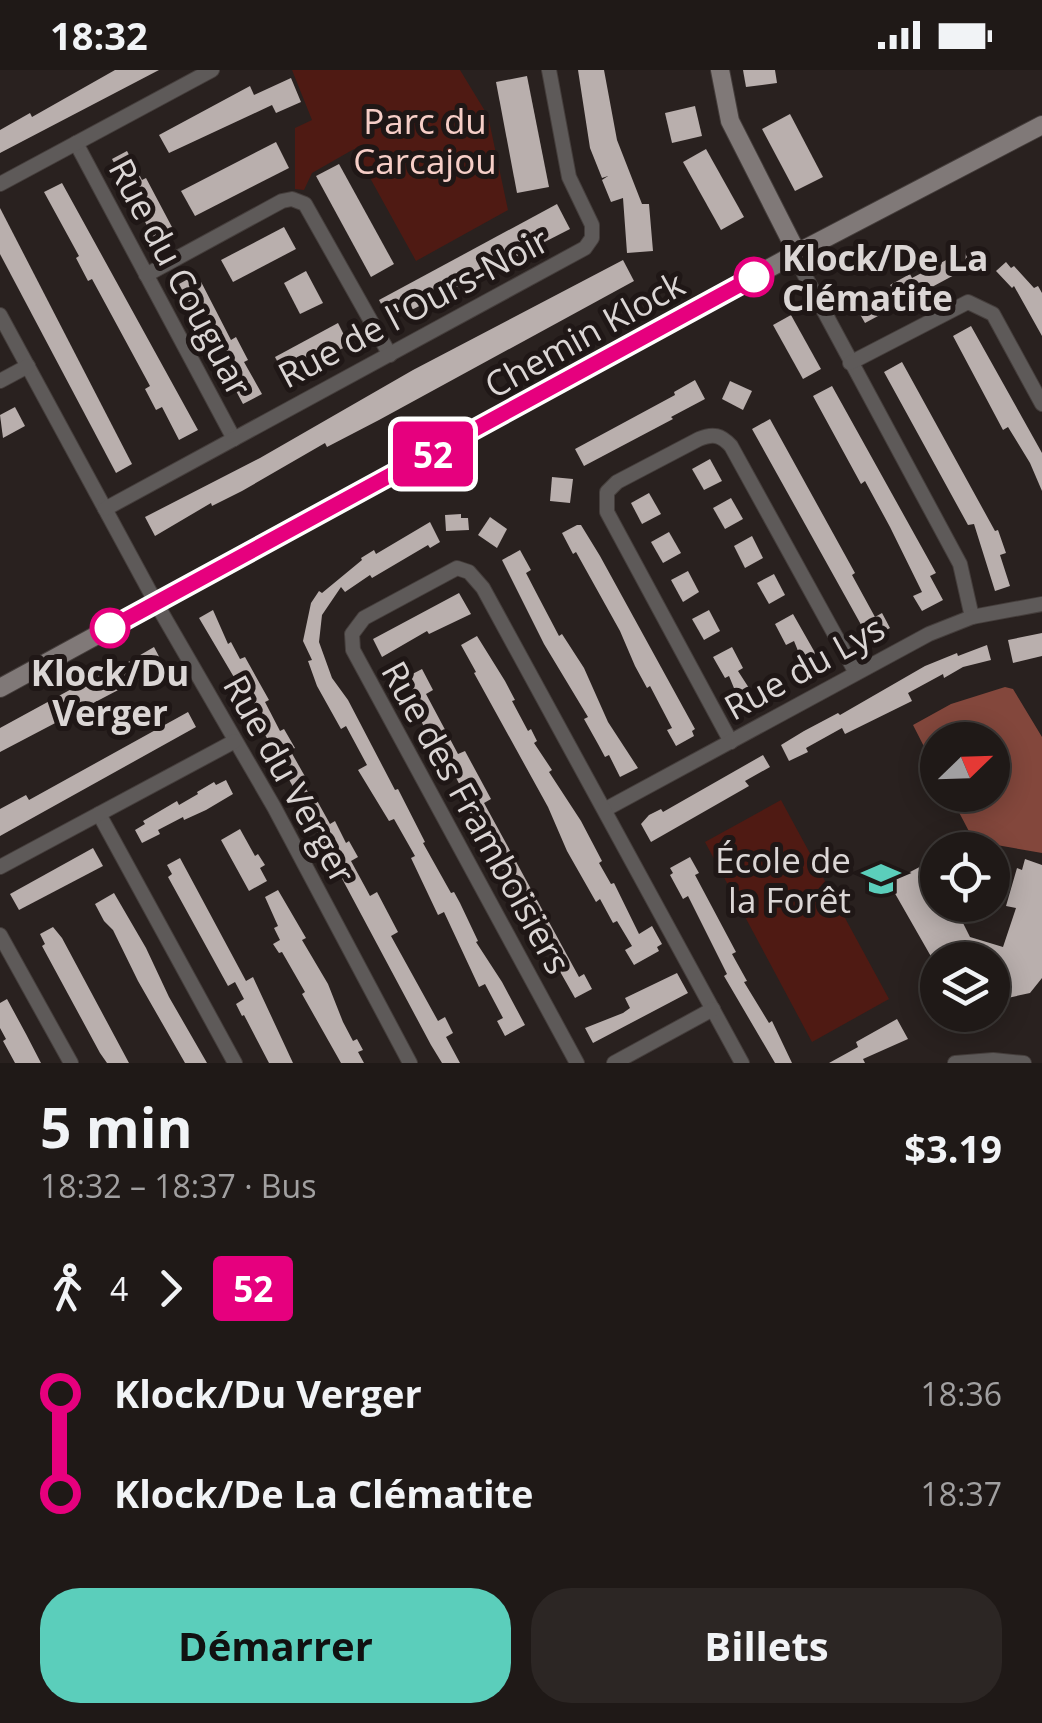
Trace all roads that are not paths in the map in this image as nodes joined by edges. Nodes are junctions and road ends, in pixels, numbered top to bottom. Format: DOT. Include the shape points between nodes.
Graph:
graph roads {
  1 [pos="212,70"];
  2 [pos="549,70"];
  3 [pos="720,70"];
  4 [pos="1042,126"];
  5 [pos="76,143"];
  6 [pos="0,184"];
  7 [pos="798,253"];
  8 [pos="146,275"];
  9 [pos="0,315"];
  10 [pos="390,355"];
  11 [pos="850,363"];
  12 [pos="28,366"];
  13 [pos="0,380"];
  14 [pos="1042,404"];
  15 [pos="234,439"];
  16 [pos="105,509"];
  17 [pos="156,603"];
  18 [pos="1042,604"];
  19 [pos="972,617"];
  20 [pos="856,673"];
  21 [pos="0,688"];
  22 [pos="235,741"];
  23 [pos="731,742"];
  24 [pos="606,809"];
  25 [pos="99,814"];
  26 [pos="0,867"];
  27 [pos="0,934"];
  28 [pos="713,1009"];
  29 [pos="70,1063"];
  30 [pos="235,1063"];
  31 [pos="410,1063"];
  32 [pos="577,1063"];
  33 [pos="614,1063"];
  34 [pos="742,1063"];
  35 [pos="955,1063"];
  36 [pos="1024,1063"];
  1 -- 5 [label="street"];
  2 -- 10 [label="street, Rue de l'Ours-Noir" via="569,177 592,238 586,248"];
  3 -- 7 [label="main road" via="730,120"];
  4 -- 7 [label="main road, Chemin Klock"];
  5 -- 6 [label="street"];
  5 -- 8 [label="street, Rue du Couguar"];
  7 -- 11 [label="street"];
  7 -- 17 [label="main road, Chemin Klock"];
  8 -- 10 [label="street" via="292,199 305,204"];
  8 -- 15 [label="street, Rue du Couguar"];
  9 -- 12 [label="street, Rue du Verger"];
  10 -- 15 [label="street, Rue de l'Ours-Noir"];
  11 -- 14 [label="street" via="968,302 993,314"];
  11 -- 19 [label="street" via="960,564"];
  12 -- 13 [label="street"];
  12 -- 16 [label="street, Rue du Verger"];
  15 -- 16 [label="street, Rue de l'Ours-Noir"];
  16 -- 17 [label="street, Rue du Verger"];
  17 -- 21 [label="main road, Chemin Klock"];
  17 -- 22 [label="street, Rue du Verger"];
  18 -- 19 [label="street, Rue du Lys"];
  19 -- 20 [label="street, Rue du Lys"];
  20 -- 23 [label="street, Rue du Lys"];
  20 -- 23 [label="street" via="724,437 708,435 623,478 607,492 606,512"];
  22 -- 25 [label="street"];
  22 -- 31 [label="street, Rue du Verger"];
  23 -- 24 [label="street, Rue du Lys"];
  24 -- 28 [label="street, Rue des Framboisiers"];
  24 -- 32 [label="street, Rue des Framboisiers" via="470,572 447,571 356,626 353,650 361,669"];
  25 -- 26 [label="street"];
  25 -- 30 [label="street"];
  27 -- 29 [label="street"];
  28 -- 33 [label="street"];
  28 -- 34 [label="street, Rue des Framboisiers"];
  35 -- 36 [label="street"];
}
